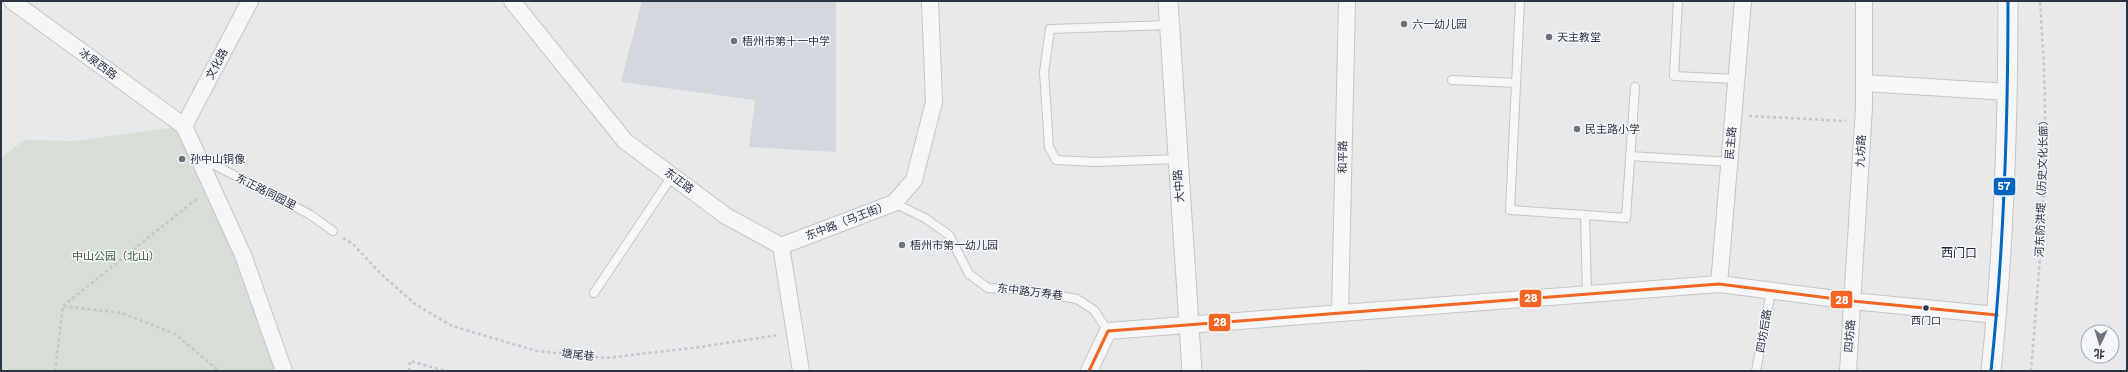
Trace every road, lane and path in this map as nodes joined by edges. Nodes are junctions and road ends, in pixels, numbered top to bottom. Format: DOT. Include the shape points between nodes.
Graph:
graph roads {
  1 [pos="12,1"];
  2 [pos="250,1"];
  3 [pos="512,1"];
  4 [pos="930,1"];
  5 [pos="1168,1"];
  6 [pos="1347,1"];
  7 [pos="1520,1"];
  8 [pos="1678,1"];
  9 [pos="1743,1"];
  10 [pos="1864,1"];
  11 [pos="2008,1"];
  12 [pos="2040,1"];
  13 [pos="1170,25"];
  14 [pos="1736,79"];
  15 [pos="1452,80"];
  16 [pos="1516,83"];
  17 [pos="1864,83"];
  18 [pos="1635,87"];
  19 [pos="2008,92"];
  20 [pos="1734,115"];
  21 [pos="1863,122"];
  22 [pos="184,126"];
  23 [pos="1630,156"];
  24 [pos="198,157"];
  25 [pos="1178,159"];
  26 [pos="1730,162"];
  27 [pos="672,176"];
  28 [pos="212,187"];
  29 [pos="894,203"];
  30 [pos="1585,215"];
  31 [pos="333,231"];
  32 [pos="781,246"];
  33 [pos="1719,284"];
  34 [pos="1771,291"];
  35 [pos="594,293"];
  36 [pos="1587,294"];
  37 [pos="1852,301"];
  38 [pos="63,306"];
  39 [pos="1340,314"];
  40 [pos="1997,315"];
  41 [pos="1188,325"];
  42 [pos="1108,331"];
  43 [pos="795,332"];
  44 [pos="55,371"];
  45 [pos="219,371"];
  46 [pos="284,371"];
  47 [pos="409,371"];
  48 [pos="446,371"];
  49 [pos="801,371"];
  50 [pos="1089,371"];
  51 [pos="1192,371"];
  52 [pos="1756,371"];
  53 [pos="1848,371"];
  54 [pos="1991,371"];
  55 [pos="2032,371"];
  1 -- 22 [label="street, 冰泉西路"];
  2 -- 22 [label="street, 文化路"];
  3 -- 27 [label="street, 东正路" via="625,141"];
  4 -- 29 [label="street, 东中路（马王街）" via="934,102 914,180"];
  5 -- 13 [label="street, 大中路"];
  6 -- 39 [label="street, 和平路"];
  7 -- 16 [label="lane"];
  8 -- 14 [label="lane" via="1674,76"];
  9 -- 14 [label="street, 民主路"];
  10 -- 17 [label="street, 九坊路"];
  11 -- 19 [label="street"];
  12 -- 55 [label="path, 河东防洪堤（历史文化长廊）" via="2045,163"];
  13 -- 25 [label="street, 大中路"];
  13 -- 25 [label="lane" via="1050,29 1044,72 1048,147 1056,160 1095,162"];
  14 -- 20 [label="street, 民主路"];
  15 -- 16 [label="lane"];
  16 -- 30 [label="lane" via="1510,210"];
  17 -- 19 [label="street"];
  17 -- 21 [label="street, 九坊路"];
  18 -- 23 [label="lane"];
  19 -- 40 [label="street"];
  20 -- 21 [label="path"];
  20 -- 26 [label="street, 民主路"];
  21 -- 37 [label="street, 九坊路"];
  22 -- 24 [label="street"];
  23 -- 26 [label="lane"];
  23 -- 30 [label="lane" via="1626,218"];
  24 -- 28 [label="street"];
  24 -- 31 [label="lane, 东正路同园里" via="309,214"];
  25 -- 41 [label="street, 大中路"];
  26 -- 33 [label="street, 民主路"];
  27 -- 32 [label="street, 东正路" via="726,216"];
  27 -- 35 [label="lane"];
  28 -- 38 [label="path"];
  28 -- 46 [label="street" via="243,255"];
  29 -- 32 [label="street, 东中路（马王街）"];
  29 -- 42 [label="lane, 东中路万寿巷" via="925,218 949,235 969,274 988,288 1026,290 1077,298 1094,310"];
  30 -- 36 [label="lane"];
  31 -- 43 [label="path, 塘尾巷" via="353,244 380,274 415,304 452,326 537,351 606,358"];
  32 -- 43 [label="street"];
  33 -- 34 [label="street"];
  33 -- 36 [label="street"];
  34 -- 37 [label="street"];
  34 -- 52 [label="lane, 四坊后路"];
  36 -- 39 [label="street"];
  37 -- 40 [label="street"];
  37 -- 53 [label="street, 四坊路"];
  38 -- 44 [label="path"];
  38 -- 45 [label="path" via="122,313 175,334"];
  39 -- 41 [label="street"];
  40 -- 54 [label="street"];
  41 -- 42 [label="street"];
  41 -- 51 [label="street, 大中路"];
  42 -- 50 [label="street"];
  43 -- 49 [label="street"];
  47 -- 48 [label="path" via="410,361"];
}
